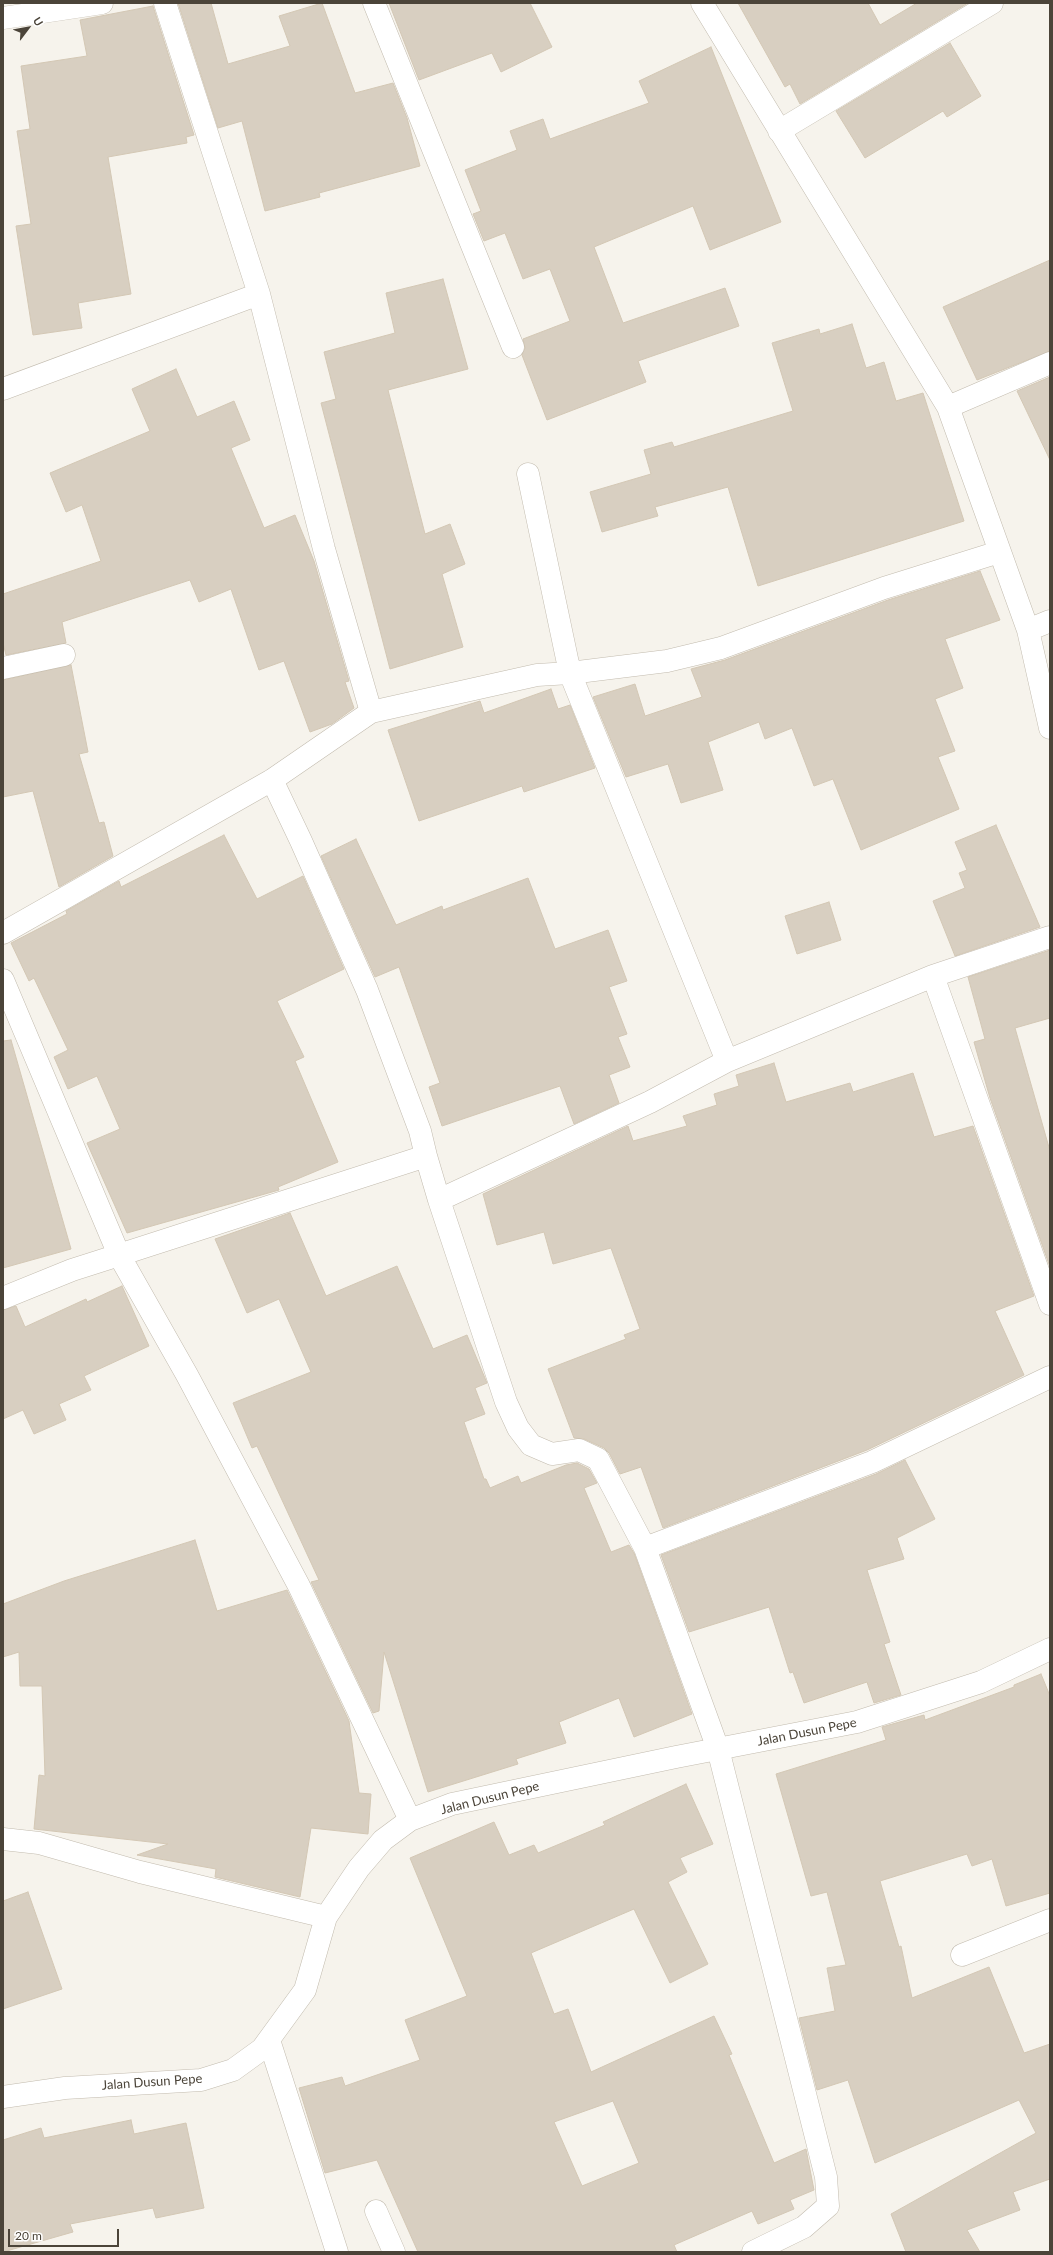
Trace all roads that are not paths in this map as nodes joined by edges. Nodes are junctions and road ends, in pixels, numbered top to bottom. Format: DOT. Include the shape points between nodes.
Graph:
graph roads {
  1 [pos="102,3"];
  2 [pos="165,3"];
  3 [pos="374,3"];
  4 [pos="702,3"];
  5 [pos="992,3"];
  6 [pos="3,18"];
  7 [pos="779,131"];
  8 [pos="259,294"];
  9 [pos="513,347"];
  10 [pos="1050,363"];
  11 [pos="3,389"];
  12 [pos="948,407"];
  13 [pos="528,474"];
  14 [pos="999,552"];
  15 [pos="1050,621"];
  16 [pos="1028,630"];
  17 [pos="64,655"];
  18 [pos="3,668"];
  19 [pos="570,673"];
  20 [pos="371,712"];
  21 [pos="1050,728"];
  22 [pos="272,780"];
  23 [pos="3,932"];
  24 [pos="1050,937"];
  25 [pos="933,976"];
  26 [pos="3,980"];
  27 [pos="727,1061"];
  28 [pos="426,1156"];
  29 [pos="439,1200"];
  30 [pos="119,1255"];
  31 [pos="3,1298"];
  32 [pos="1050,1304"];
  33 [pos="1050,1377"];
  34 [pos="645,1548"];
  35 [pos="1050,1649"];
  36 [pos="718,1749"];
  37 [pos="410,1820"];
  38 [pos="3,1839"];
  39 [pos="326,1917"];
  40 [pos="1050,1920"];
  41 [pos="962,1955"];
  42 [pos="269,2040"];
  43 [pos="3,2097"];
  44 [pos="376,2211"];
  45 [pos="337,2252"];
  46 [pos="394,2252"];
  47 [pos="753,2252"];
  1 -- 6 [label="street"];
  2 -- 8 [label="street"];
  3 -- 9 [label="street"];
  4 -- 7 [label="street"];
  5 -- 7 [label="street"];
  7 -- 12 [label="street" via="839,225"];
  8 -- 11 [label="street"];
  8 -- 20 [label="street" via="324,549"];
  10 -- 12 [label="street"];
  12 -- 14 [label="street"];
  13 -- 19 [label="street"];
  14 -- 16 [label="street"];
  14 -- 19 [label="street" via="884,588 721,648 667,661"];
  15 -- 16 [label="street"];
  16 -- 21 [label="street"];
  17 -- 18 [label="street"];
  19 -- 20 [label="street" via="538,675"];
  19 -- 27 [label="street"];
  20 -- 22 [label="street"];
  22 -- 23 [label="street"];
  22 -- 28 [label="street" via="367,990 420,1131"];
  24 -- 25 [label="street"];
  25 -- 27 [label="street"];
  25 -- 32 [label="street"];
  26 -- 30 [label="street"];
  27 -- 29 [label="street" via="650,1102"];
  28 -- 29 [label="street"];
  28 -- 30 [label="street"];
  29 -- 34 [label="street" via="506,1402 518,1428 531,1445 552,1454 579,1450 598,1459"];
  30 -- 31 [label="street" via="72,1270"];
  30 -- 37 [label="street" via="187,1375 299,1586"];
  33 -- 34 [label="street" via="872,1462"];
  34 -- 36 [label="street"];
  35 -- 36 [label="street, Jalan Dusun Pepe" via="981,1682 857,1722"];
  36 -- 37 [label="street, Jalan Dusun Pepe" via="452,1804"];
  36 -- 47 [label="street" via="826,2176 828,2206 804,2227"];
  37 -- 39 [label="street, Jalan Dusun Pepe" via="378,1845"];
  38 -- 39 [label="street" via="39,1843 140,1872"];
  39 -- 42 [label="street, Jalan Dusun Pepe" via="305,1990"];
  40 -- 41 [label="street"];
  42 -- 43 [label="street, Jalan Dusun Pepe" via="262,2049 233,2070 200,2080 65,2088"];
  42 -- 45 [label="street"];
  44 -- 46 [label="street"];
}
